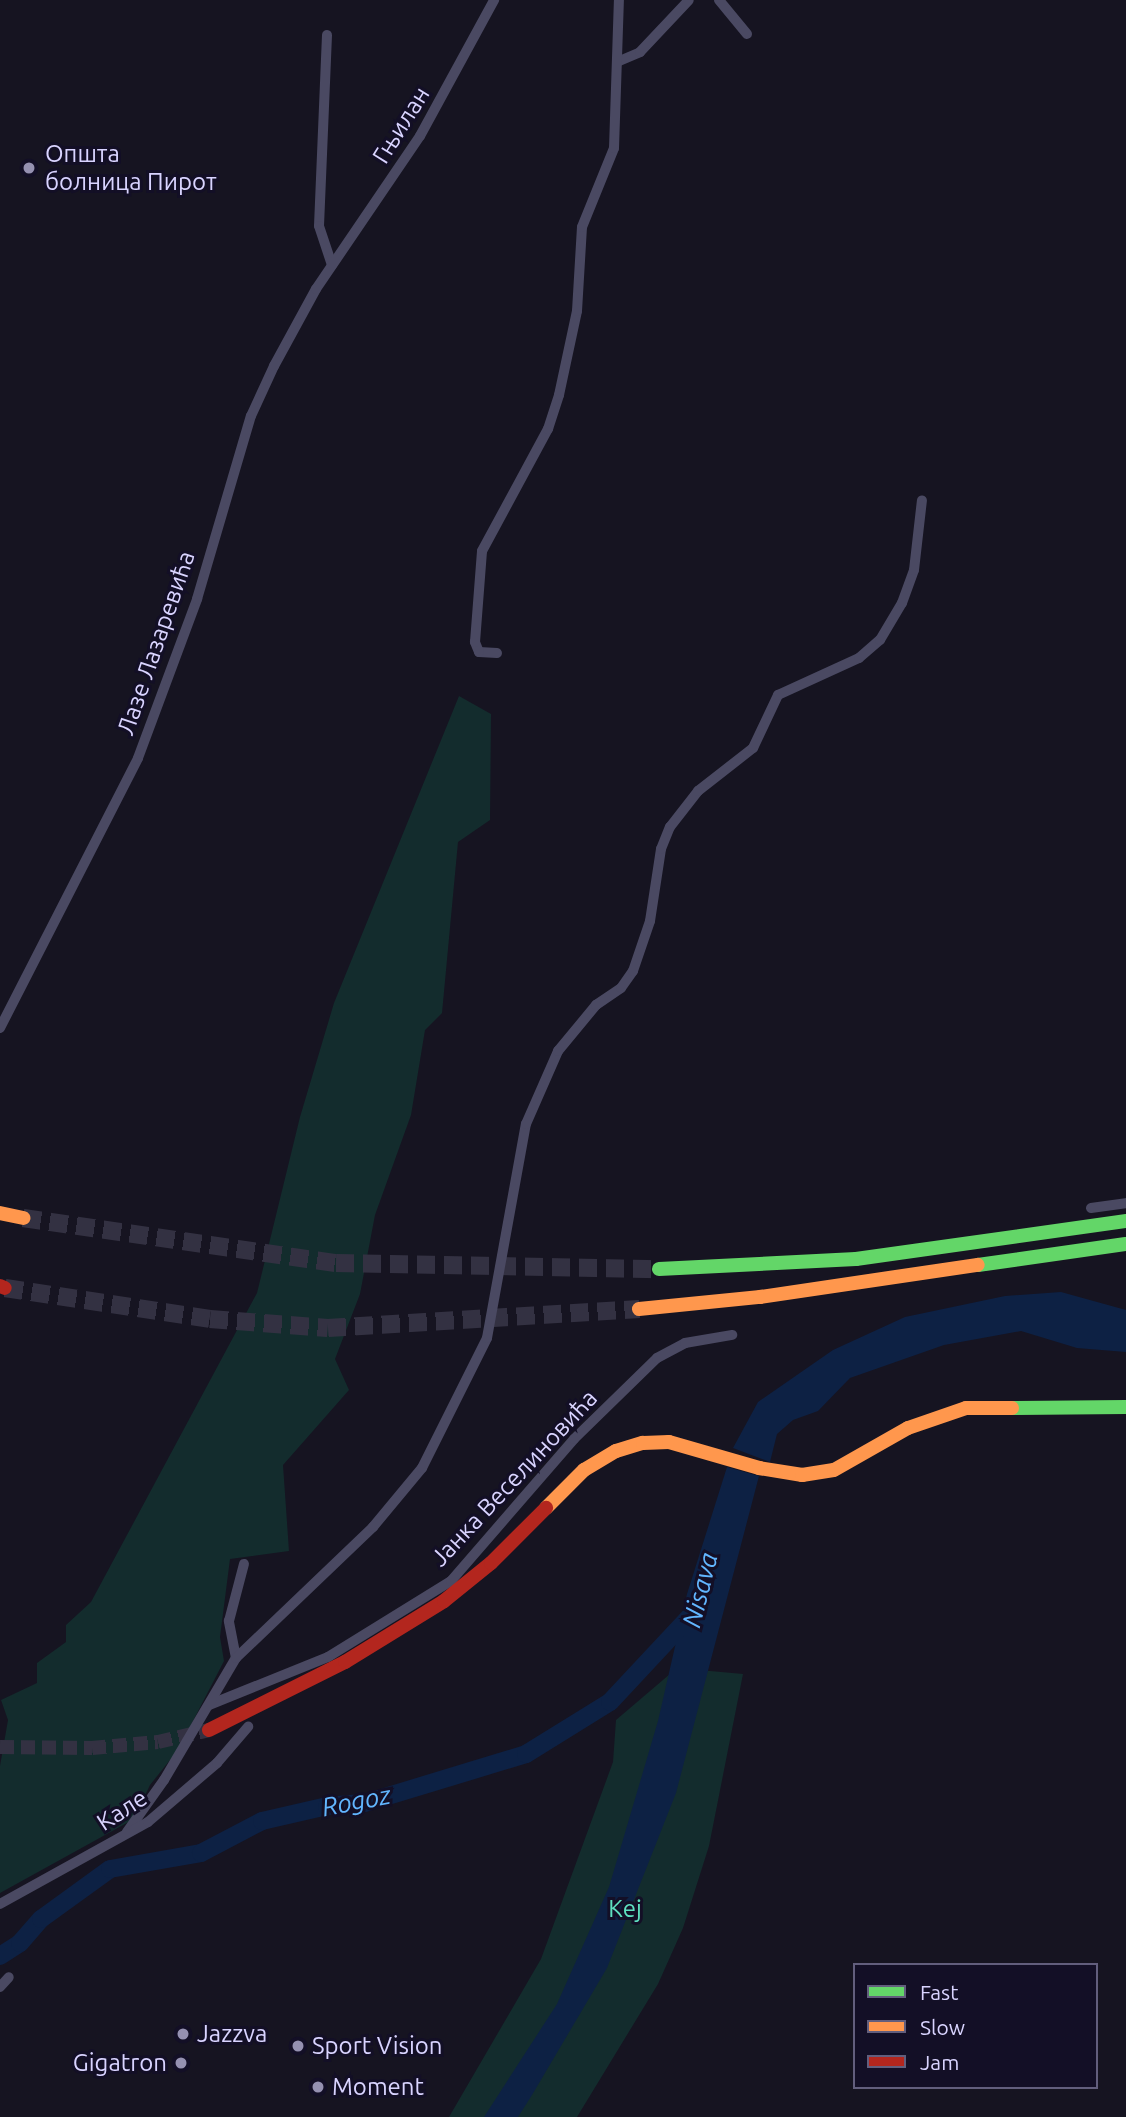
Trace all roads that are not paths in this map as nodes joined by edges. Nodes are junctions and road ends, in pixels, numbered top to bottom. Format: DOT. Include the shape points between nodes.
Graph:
graph roads {
  1 [pos="494,0"];
  2 [pos="619,0"];
  3 [pos="689,0"];
  4 [pos="719,0"];
  5 [pos="747,34"];
  6 [pos="327,35"];
  7 [pos="617,62"];
  8 [pos="332,265"];
  9 [pos="922,500"];
  10 [pos="497,653"];
  11 [pos="0,1028"];
  12 [pos="1126,1203"];
  13 [pos="1091,1208"];
  14 [pos="0,1213"];
  15 [pos="23,1218"];
  16 [pos="1126,1221"];
  17 [pos="1126,1244"];
  18 [pos="659,1269"];
  19 [pos="639,1310"];
  20 [pos="732,1335"];
  21 [pos="1126,1407"];
  22 [pos="244,1564"];
  23 [pos="236,1658"];
  24 [pos="209,1705"];
  25 [pos="248,1727"];
  26 [pos="209,1730"];
  27 [pos="127,1832"];
  28 [pos="0,1904"];
  29 [pos="9,1978"];
  30 [pos="0,1987"];
  1 -- 8 [label="street, Гњилан" via="420,136"];
  2 -- 7 [label="street"];
  3 -- 7 [label="street" via="640,52"];
  4 -- 5 [label="street"];
  6 -- 8 [label="street" via="319,226"];
  7 -- 10 [label="street" via="614,148 582,227 577,312 559,396 548,429 482,551 475,642 479,652"];
  8 -- 11 [label="street, Лазе Лазаревића" via="251,416 197,599 138,758"];
  9 -- 23 [label="street" via="914,570 902,603 880,640 859,658 778,695 752,748 698,791 670,827 661,849 650,922 633,971 621,988 596,1005 558,1051 535,1099 518,1152 505,1257 487,1338 422,1468 373,1527"];
  12 -- 13 [label="street"];
  14 -- 15 [label="main road"];
  16 -- 18 [label="main road" via="856,1259"];
  17 -- 19 [label="main road"];
  20 -- 24 [label="street, Јанка Веселиновића" via="685,1343 657,1358 574,1439 468,1564 440,1588 328,1657"];
  21 -- 26 [label="main road" via="966,1408 908,1428 834,1470 793,1475 694,1446 643,1443 601,1458 561,1490 491,1563 444,1601 345,1662"];
  22 -- 23 [label="street" via="229,1621"];
  23 -- 24 [label="street"];
  24 -- 27 [label="street"];
  25 -- 27 [label="street, Кале" via="217,1763 148,1822"];
  27 -- 28 [label="street, Кале"];
  29 -- 30 [label="street"];
}
